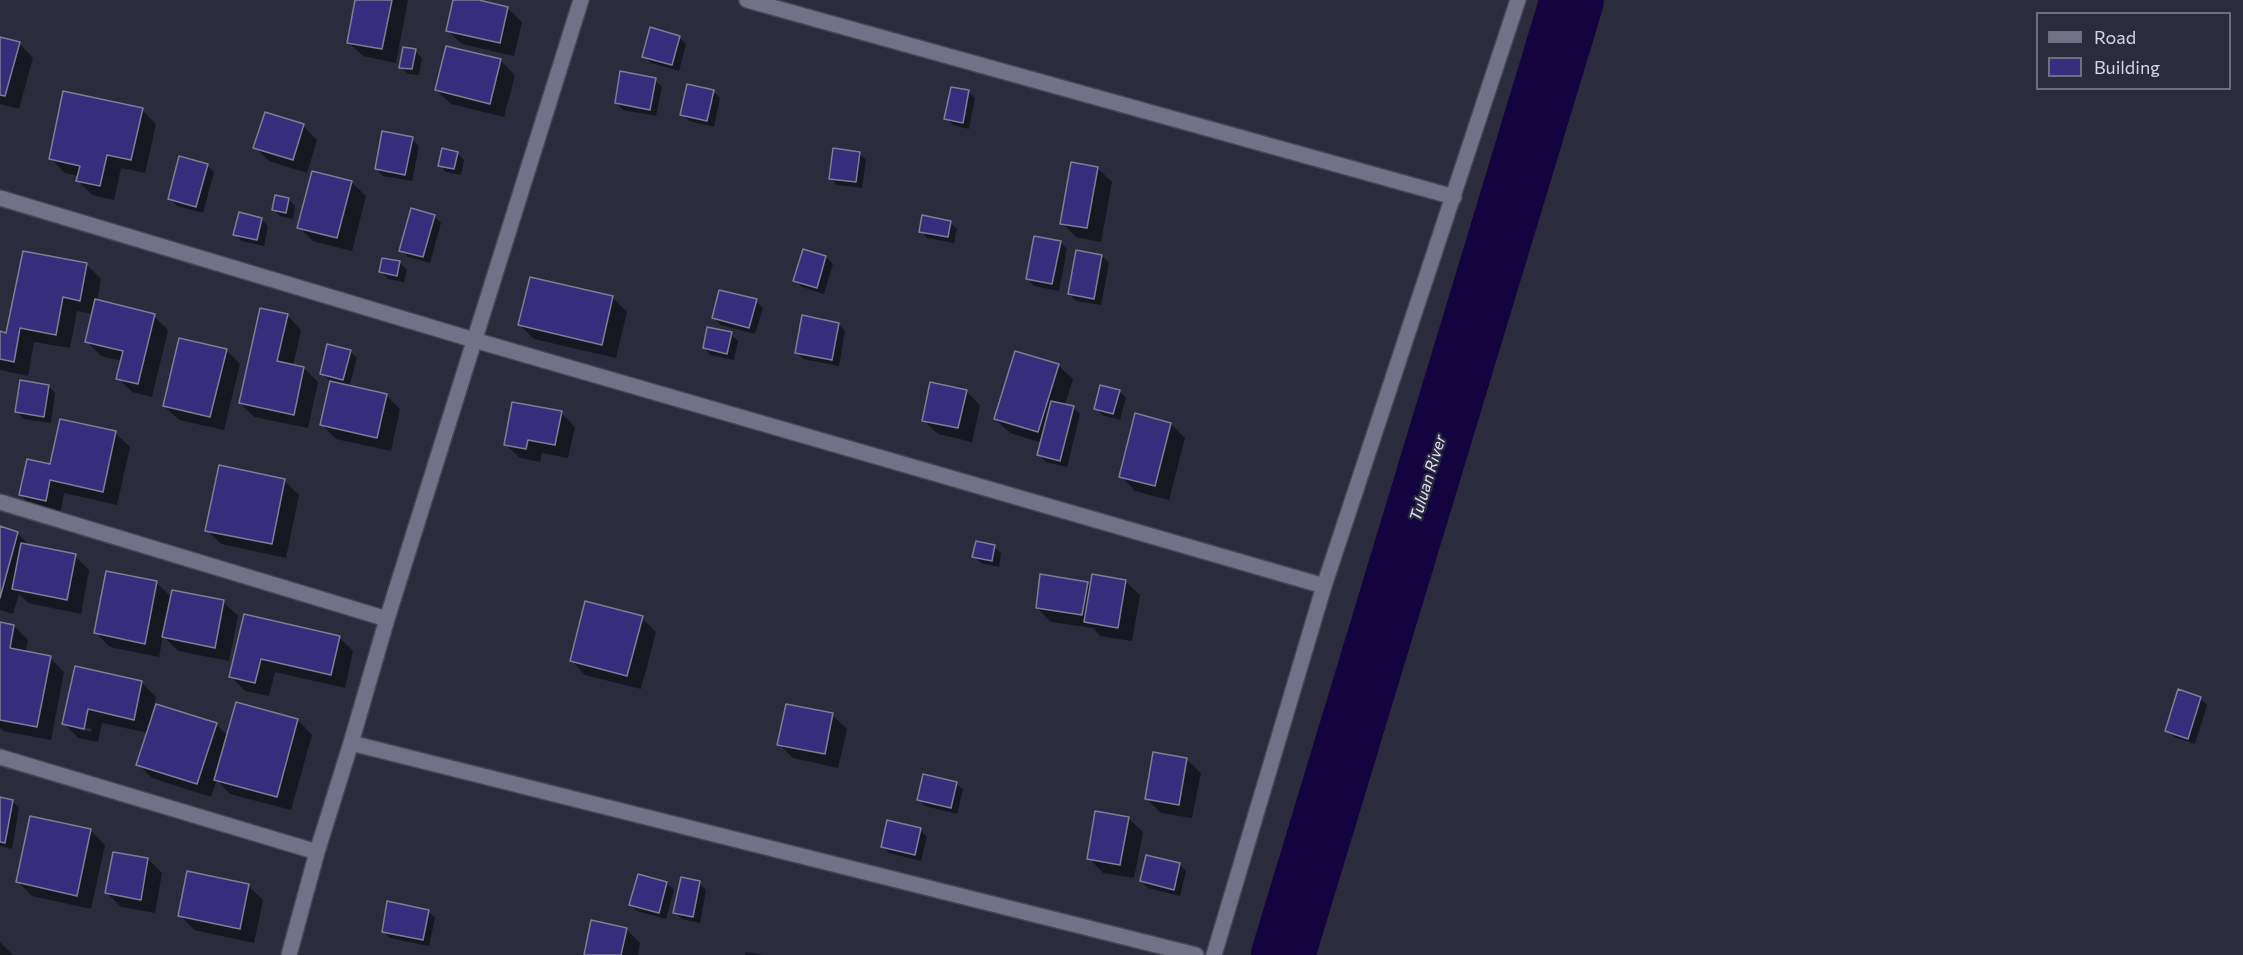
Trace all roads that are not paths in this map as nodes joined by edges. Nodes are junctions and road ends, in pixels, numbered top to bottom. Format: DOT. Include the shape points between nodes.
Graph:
graph roads {
  1 [pos="581,0"];
  2 [pos="747,0"];
  3 [pos="1518,0"];
  4 [pos="1454,197"];
  5 [pos="0,198"];
  6 [pos="474,340"];
  7 [pos="0,502"];
  8 [pos="1324,586"];
  9 [pos="387,619"];
  10 [pos="351,743"];
  11 [pos="0,758"];
  12 [pos="317,852"];
  13 [pos="289,955"];
  14 [pos="1196,955"];
  15 [pos="1214,955"];
  1 -- 6 [label="street"];
  2 -- 4 [label="street"];
  3 -- 4 [label="street"];
  4 -- 8 [label="street"];
  5 -- 6 [label="street"];
  6 -- 8 [label="street"];
  6 -- 9 [label="street"];
  7 -- 9 [label="street"];
  8 -- 15 [label="street"];
  9 -- 10 [label="street"];
  10 -- 12 [label="street"];
  10 -- 14 [label="street"];
  11 -- 12 [label="street"];
  12 -- 13 [label="street"];
}
